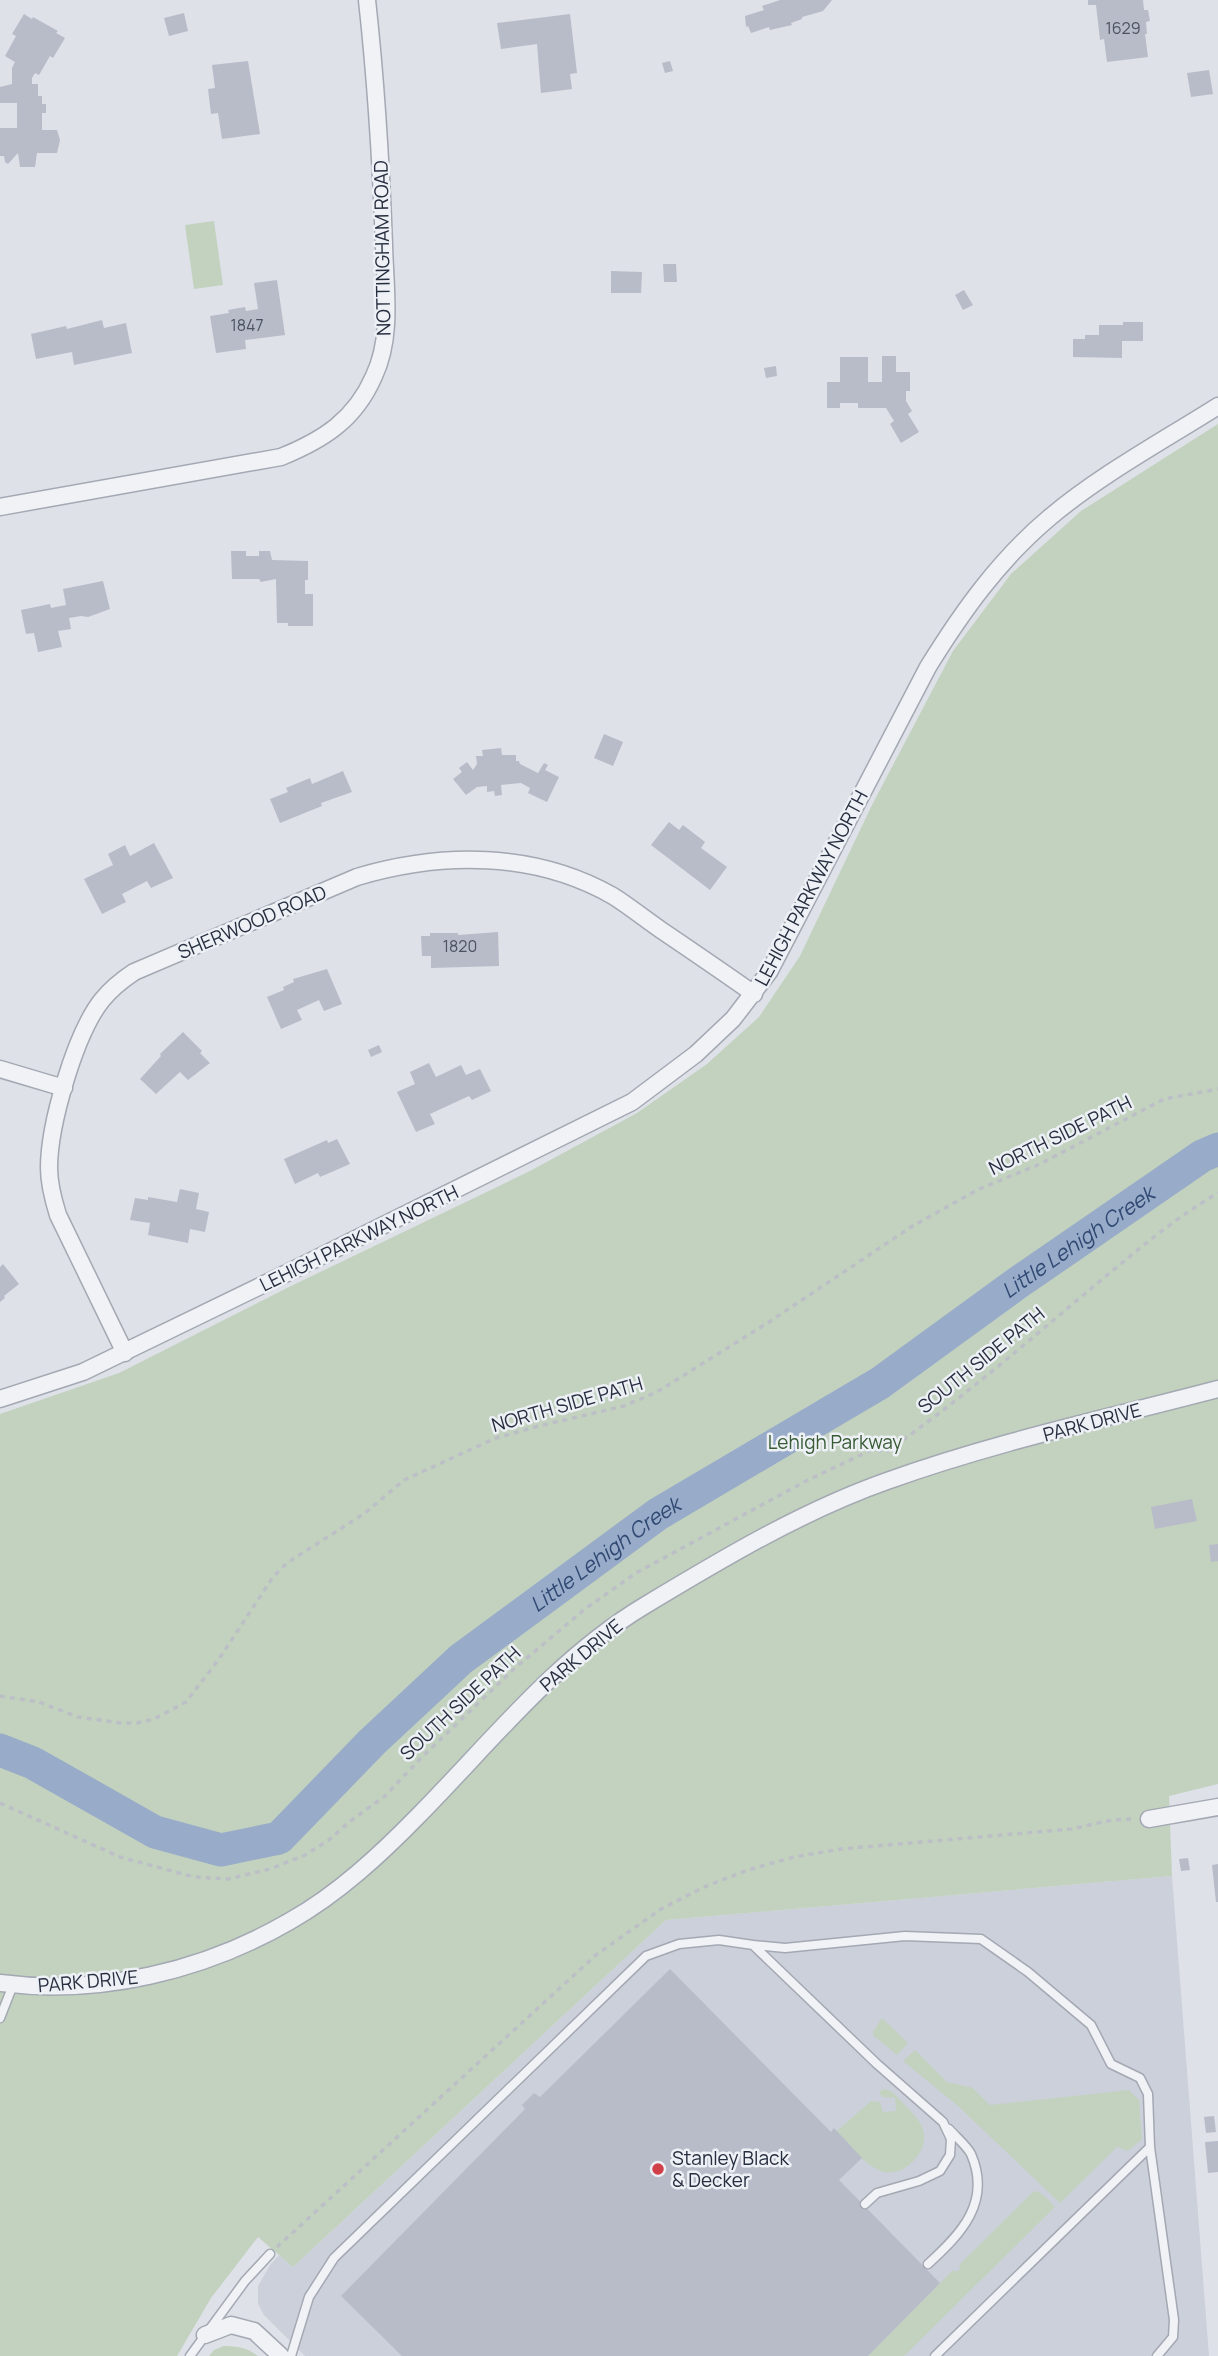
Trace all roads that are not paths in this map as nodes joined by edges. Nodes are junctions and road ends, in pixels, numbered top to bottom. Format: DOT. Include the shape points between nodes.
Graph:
graph roads {
  1 [pos="367,0"];
  2 [pos="1218,406"];
  3 [pos="0,507"];
  4 [pos="754,994"];
  5 [pos="0,1069"];
  6 [pos="64,1088"];
  7 [pos="125,1353"];
  8 [pos="1218,1389"];
  9 [pos="0,1399"];
  10 [pos="1218,1807"];
  11 [pos="1149,1819"];
  12 [pos="753,1945"];
  13 [pos="7,1984"];
  14 [pos="0,2018"];
  15 [pos="943,2122"];
  16 [pos="1150,2147"];
  17 [pos="865,2204"];
  18 [pos="270,2254"];
  19 [pos="929,2264"];
  20 [pos="205,2335"];
  21 [pos="190,2356"];
  22 [pos="281,2356"];
  23 [pos="291,2356"];
  24 [pos="935,2356"];
  25 [pos="1157,2356"];
  1 -- 3 [label="street, NOTTINGHAM ROAD" via="382,179 386,328 383,353 363,398 333,430 281,457"];
  2 -- 4 [label="street, LEHIGH PARKWAY NORTH" via="1091,485 1049,517 987,580 928,667"];
  4 -- 6 [label="street, SHERWOOD ROAD" via="613,896 583,882 487,860 421,862 358,877 134,972 117,984 93,1014"];
  4 -- 7 [label="street, LEHIGH PARKWAY NORTH" via="696,1054 632,1102"];
  5 -- 6 [label="street"];
  6 -- 7 [label="street, SHERWOOD ROAD" via="49,1167 51,1192"];
  7 -- 9 [label="street, LEHIGH PARKWAY NORTH"];
  8 -- 13 [label="street, PARK DRIVE" via="945,1461 884,1482 768,1535 641,1607 597,1639 516,1712 376,1856 332,1893 249,1943 158,1974 86,1984"];
  10 -- 11 [label="street"];
  12 -- 15 [label="lane"];
  12 -- 16 [label="lane" via="785,1948 905,1936 981,1939 1091,2025 1111,2064 1140,2078 1148,2094"];
  12 -- 23 [label="lane" via="692,1942 646,1956 334,2259 309,2297"];
  13 -- 14 [label="lane" via="9,2000"];
  15 -- 17 [label="lane" via="951,2139 950,2155 940,2171 877,2193"];
  15 -- 19 [label="lane" via="971,2152 978,2180 977,2206"];
  16 -- 24 [label="lane"];
  16 -- 25 [label="lane" via="1174,2320 1172,2337"];
  18 -- 20 [label="lane"];
  20 -- 21 [label="lane"];
  20 -- 22 [label="street" via="231,2325 254,2331"];
}
